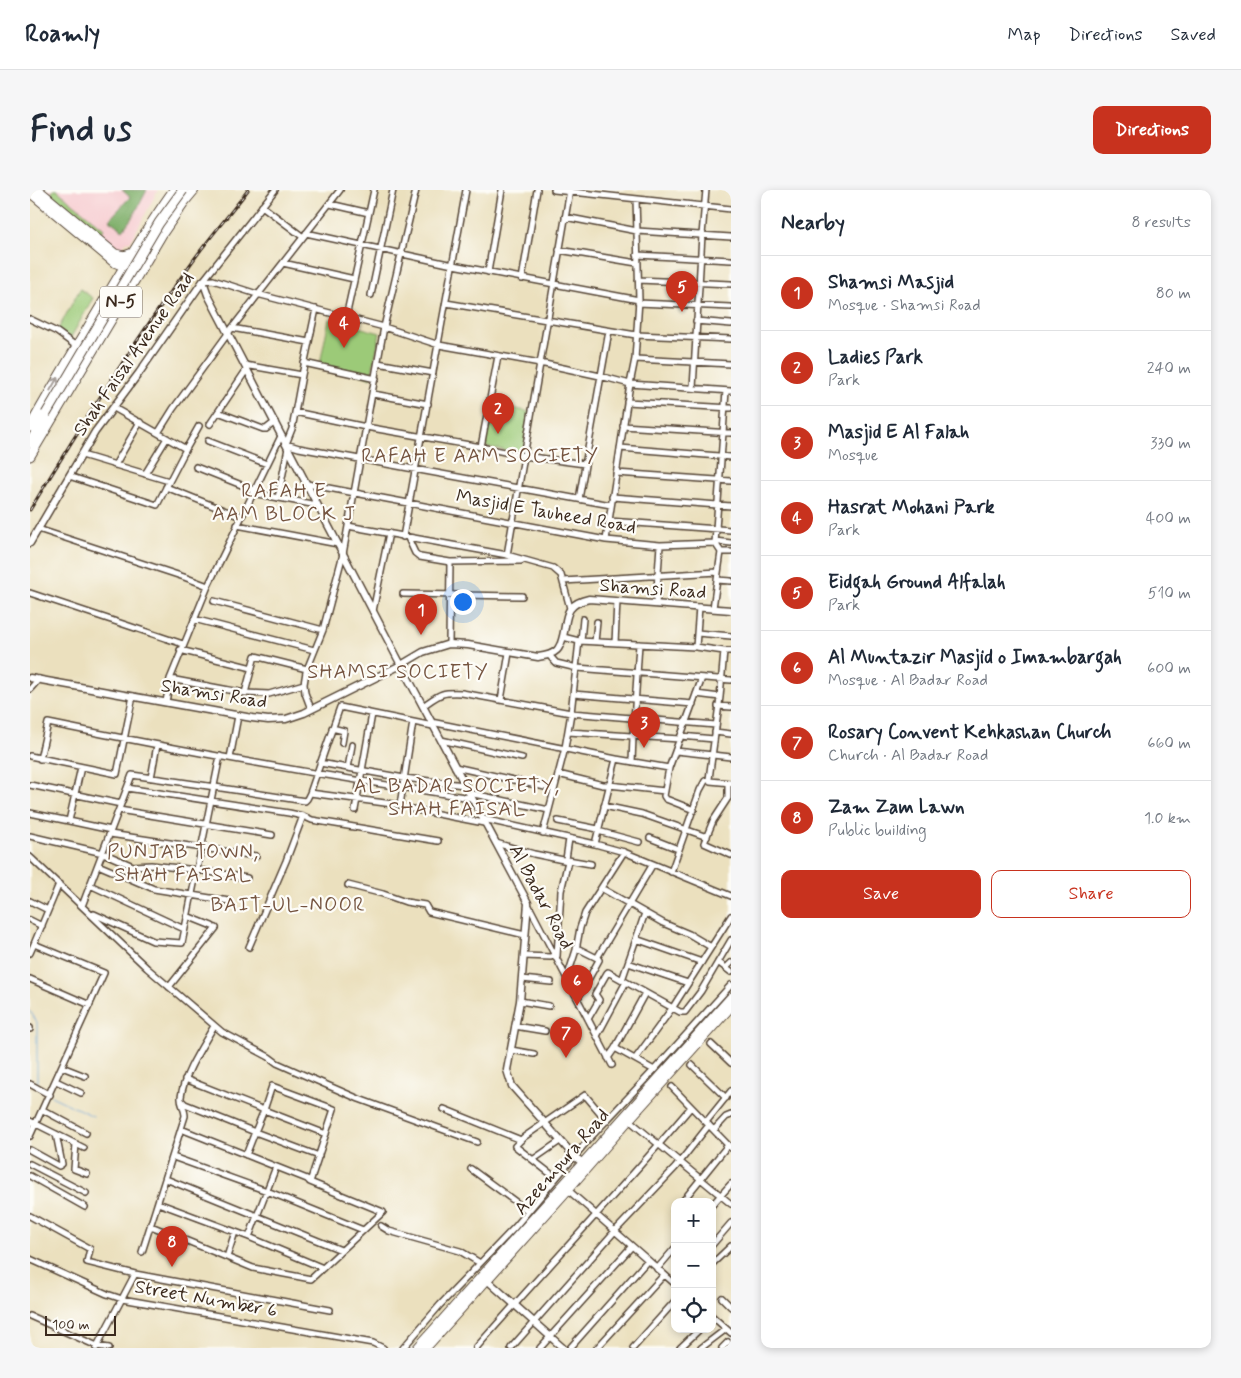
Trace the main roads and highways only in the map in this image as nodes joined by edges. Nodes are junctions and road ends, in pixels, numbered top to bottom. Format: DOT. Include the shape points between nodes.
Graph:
graph roads {
  1 [pos="174,190"];
  2 [pos="183,190"];
  3 [pos="194,190"];
  4 [pos="32,193"];
  5 [pos="133,253"];
  6 [pos="146,260"];
  7 [pos="124,266"];
  8 [pos="108,294"];
  9 [pos="121,303"];
  10 [pos="49,416"];
  11 [pos="30,427"];
  12 [pos="30,442"];
  13 [pos="30,456"];
  14 [pos="731,997"];
  15 [pos="731,1007"];
  16 [pos="417,1348"];
  17 [pos="426,1348"];
  1 -- 5 [label="highway"];
  2 -- 10 [label="highway, N-5, bridge" via="155,230"];
  3 -- 6 [label="highway, N-5"];
  4 -- 5 [label="highway" via="116,254"];
  4 -- 7 [label="highway" via="114,262"];
  5 -- 7 [label="highway"];
  6 -- 7 [label="highway"];
  6 -- 9 [label="highway, N-5"];
  7 -- 8 [label="highway"];
  8 -- 9 [label="highway" via="117,296"];
  11 -- 8 [label="highway, one-way"];
  9 -- 10 [label="highway, N-5"];
  10 -- 12 [label="highway"];
  10 -- 13 [label="highway"];
  14 -- 16 [label="main road, Azeempura Road"];
  15 -- 17 [label="main road, Azeempura Road"];
}
